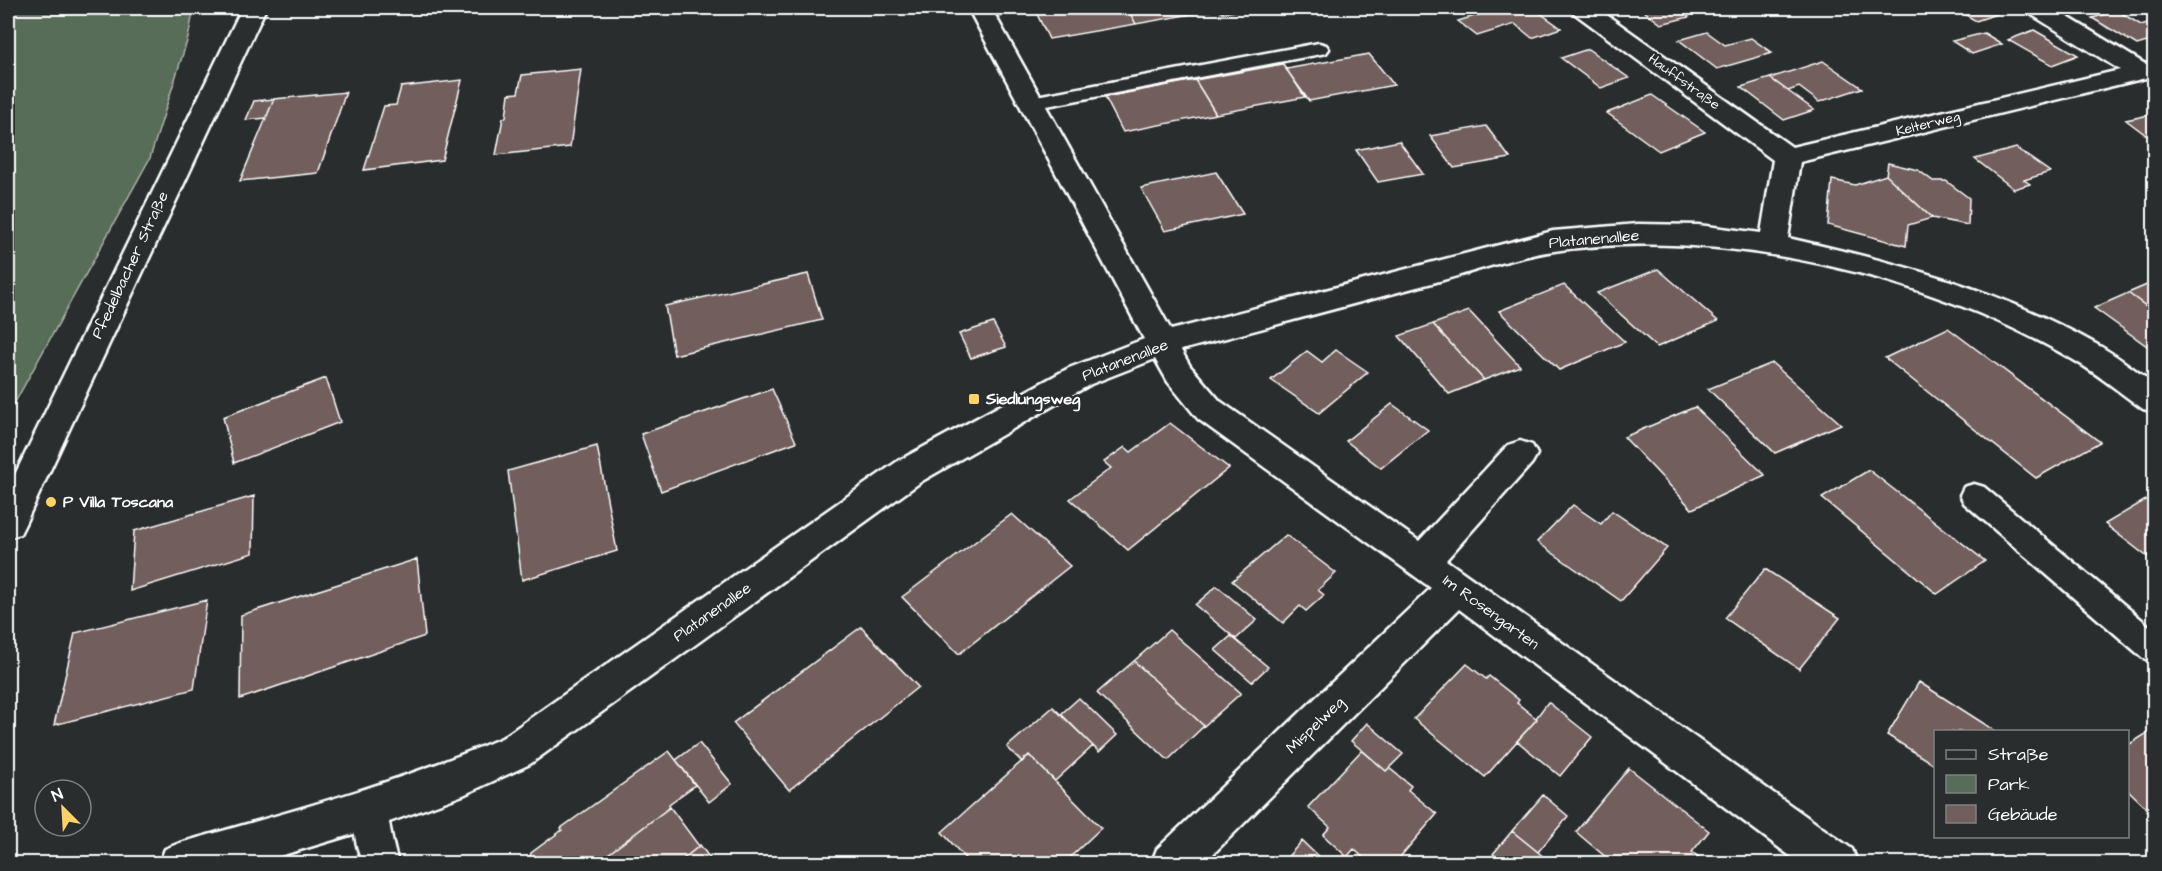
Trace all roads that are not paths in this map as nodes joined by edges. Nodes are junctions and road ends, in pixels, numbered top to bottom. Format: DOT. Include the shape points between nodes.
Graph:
graph roads {
  1 [pos="254,8"];
  2 [pos="1582,8"];
  3 [pos="2037,8"];
  4 [pos="986,9"];
  5 [pos="1318,49"];
  6 [pos="2147,70"];
  7 [pos="1031,103"];
  8 [pos="1787,157"];
  9 [pos="1773,244"];
  10 [pos="1162,344"];
  11 [pos="2154,400"];
  12 [pos="1520,454"];
  13 [pos="1974,495"];
  14 [pos="8,524"];
  15 [pos="1422,562"];
  16 [pos="1457,587"];
  17 [pos="2154,648"];
  18 [pos="370,809"];
  19 [pos="180,864"];
  20 [pos="382,864"];
  21 [pos="1172,864"];
  22 [pos="1838,864"];
  1 -- 14 [label="street, Pfedelbacher Straße"];
  2 -- 8 [label="street, Hauffstraße"];
  3 -- 6 [label="street"];
  4 -- 7 [label="street"];
  5 -- 7 [label="lane"];
  6 -- 8 [label="street, Kelterweg"];
  7 -- 10 [label="street"];
  8 -- 9 [label="street"];
  9 -- 10 [label="street, Platanenallee" via="1698,235 1638,234 1553,241"];
  9 -- 11 [label="street, Platanenallee" via="1890,271 1997,308 2084,351"];
  10 -- 15 [label="street, Im Rosengarten" via="1179,374 1209,410"];
  10 -- 18 [label="street, Platanenallee" via="1080,376 910,471 516,751 449,781"];
  12 -- 15 [label="street"];
  13 -- 17 [label="lane"];
  15 -- 16 [label="street, Im Rosengarten"];
  16 -- 21 [label="street, Mispelweg"];
  16 -- 22 [label="street, Im Rosengarten"];
  18 -- 19 [label="street, Platanenallee"];
  18 -- 20 [label="lane" via="376,854"];
}
